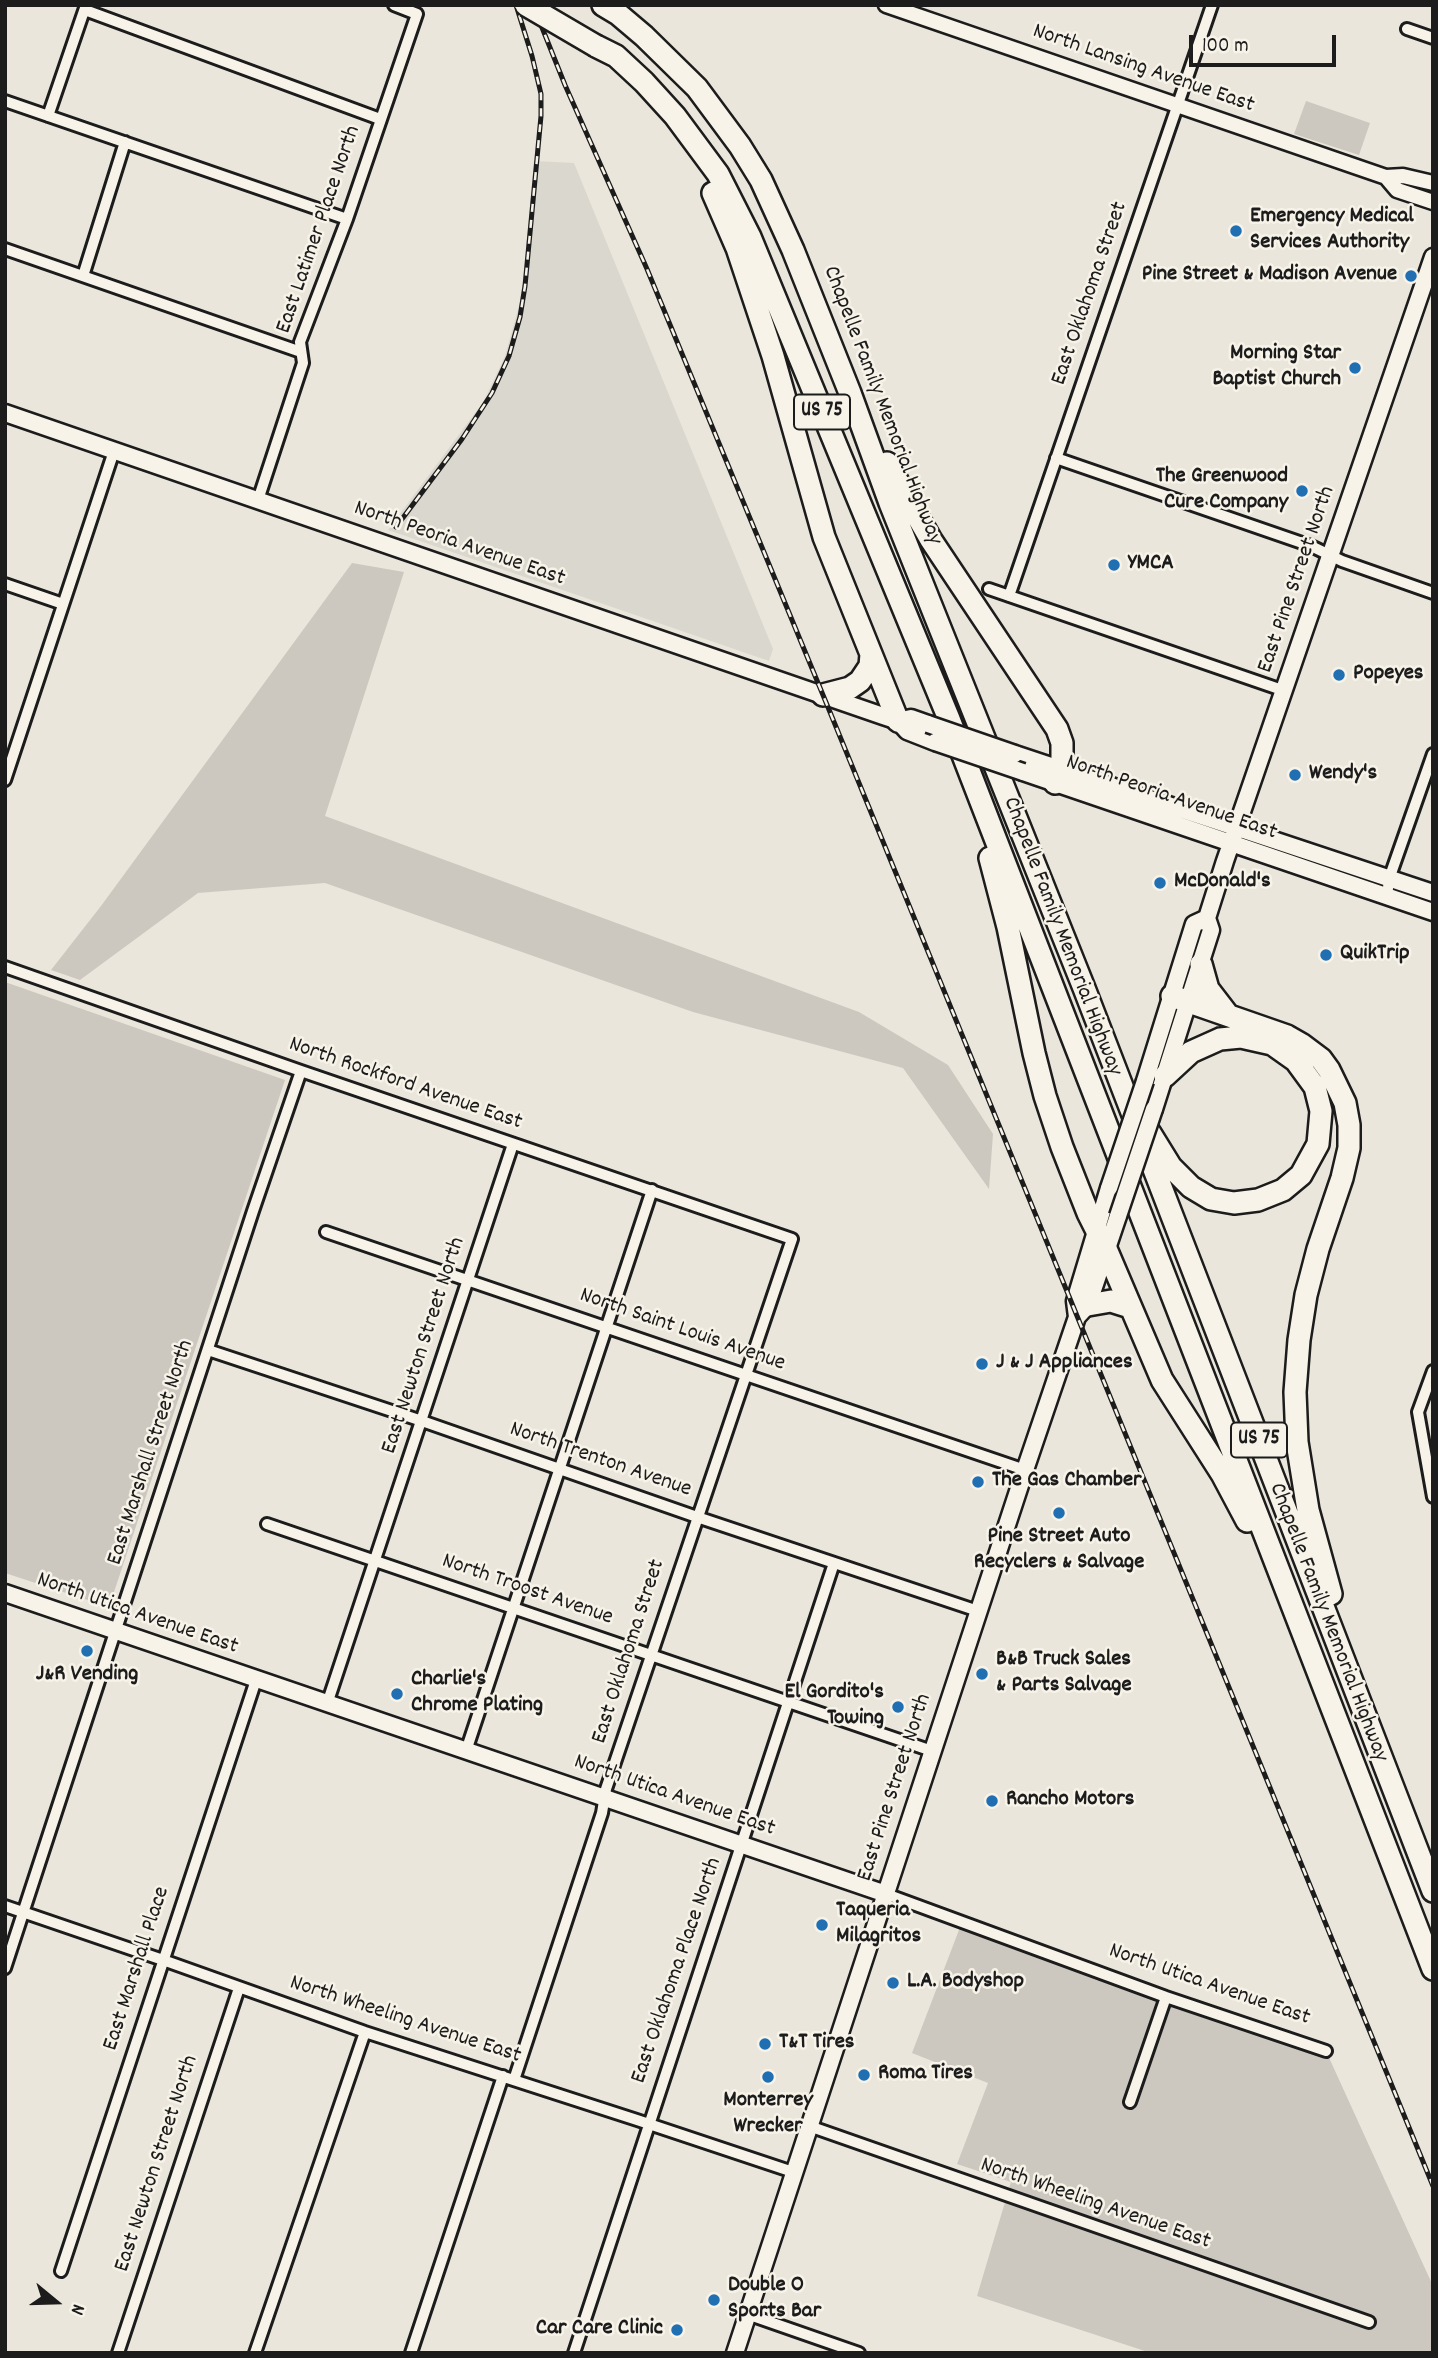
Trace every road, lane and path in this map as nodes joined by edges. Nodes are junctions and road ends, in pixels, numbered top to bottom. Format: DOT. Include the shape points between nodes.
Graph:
graph roads {
  1 [pos="394,5"];
  2 [pos="526,5"];
  3 [pos="603,5"];
  4 [pos="886,5"];
  5 [pos="1212,5"];
  6 [pos="86,8"];
  7 [pos="921,11"];
  8 [pos="1407,29"];
  9 [pos="1433,38"];
  10 [pos="5,101"];
  11 [pos="1178,106"];
  12 [pos="48,116"];
  13 [pos="676,116"];
  14 [pos="380,119"];
  15 [pos="125,142"];
  16 [pos="1386,177"];
  17 [pos="1433,183"];
  18 [pos="1433,202"];
  19 [pos="347,219"];
  20 [pos="5,249"];
  21 [pos="1433,257"];
  22 [pos="83,276"];
  23 [pos="1429,279"];
  24 [pos="301,352"];
  25 [pos="850,393"];
  26 [pos="5,412"];
  27 [pos="114,451"];
  28 [pos="1056,458"];
  29 [pos="258,500"];
  30 [pos="1331,555"];
  31 [pos="5,584"];
  32 [pos="989,590"];
  33 [pos="1433,593"];
  34 [pos="1009,596"];
  35 [pos="63,604"];
  36 [pos="871,654"];
  37 [pos="1284,691"];
  38 [pos="823,695"];
  39 [pos="898,721"];
  40 [pos="1433,754"];
  41 [pos="9,755"];
  42 [pos="964,759"];
  43 [pos="1057,775"];
  44 [pos="5,780"];
  45 [pos="1237,826"];
  46 [pos="1231,844"];
  47 [pos="1390,879"];
  48 [pos="1433,893"];
  49 [pos="1387,897"];
  50 [pos="1433,912"];
  51 [pos="1207,918"];
  52 [pos="1201,964"];
  53 [pos="5,967"];
  54 [pos="1181,999"];
  55 [pos="1228,1014"];
  56 [pos="301,1071"];
  57 [pos="1155,1079"];
  58 [pos="1125,1093"];
  59 [pos="513,1144"];
  60 [pos="652,1191"];
  61 [pos="1095,1229"];
  62 [pos="326,1232"];
  63 [pos="792,1239"];
  64 [pos="1107,1251"];
  65 [pos="469,1281"];
  66 [pos="1130,1307"];
  67 [pos="1083,1311"];
  68 [pos="606,1328"];
  69 [pos="208,1350"];
  70 [pos="1433,1371"];
  71 [pos="746,1375"];
  72 [pos="422,1421"];
  73 [pos="560,1468"];
  74 [pos="1025,1470"];
  75 [pos="1433,1497"];
  76 [pos="697,1517"];
  77 [pos="267,1524"];
  78 [pos="376,1560"];
  79 [pos="834,1563"];
  80 [pos="5,1593"];
  81 [pos="514,1609"];
  82 [pos="978,1611"];
  83 [pos="1296,1616"];
  84 [pos="116,1632"];
  85 [pos="651,1656"];
  86 [pos="256,1679"];
  87 [pos="1359,1700"];
  88 [pos="787,1701"];
  89 [pos="327,1704"];
  90 [pos="466,1751"];
  91 [pos="932,1751"];
  92 [pos="605,1798"];
  93 [pos="742,1844"];
  94 [pos="1433,1891"];
  95 [pos="886,1894"];
  96 [pos="5,1906"];
  97 [pos="24,1913"];
  98 [pos="163,1960"];
  99 [pos="5,1968"];
  100 [pos="1433,1969"];
  101 [pos="239,1988"];
  102 [pos="1166,1997"];
  103 [pos="365,2032"];
  104 [pos="1326,2051"];
  105 [pos="509,2078"];
  106 [pos="1130,2102"];
  107 [pos="649,2123"];
  108 [pos="809,2126"];
  109 [pos="793,2172"];
  110 [pos="61,2271"];
  111 [pos="747,2314"];
  112 [pos="1368,2322"];
  113 [pos="118,2353"];
  114 [pos="255,2353"];
  115 [pos="411,2353"];
  116 [pos="574,2353"];
  117 [pos="734,2353"];
  118 [pos="859,2353"];
  1 -- 14 [label="street, East Latimer Place North" via="417,14"];
  2 -- 13 [label="highway, Chapelle Family Memorial Highway / US 75, bridge" via="616,57"];
  3 -- 25 [label="highway, Chapelle Family Memorial Highway / US 75" via="671,60 740,146 776,212"];
  4 -- 7 [label="street, North Lansing Avenue East"];
  5 -- 11 [label="street, East Oklahoma Street"];
  6 -- 12 [label="street"];
  6 -- 14 [label="street"];
  7 -- 11 [label="street, North Lansing Avenue East"];
  8 -- 9 [label="street"];
  10 -- 12 [label="street"];
  11 -- 16 [label="street, North Lansing Avenue East"];
  11 -- 28 [label="street, East Oklahoma Street"];
  12 -- 15 [label="street"];
  13 -- 36 [label="highway" via="737,248 817,515"];
  13 -- 42 [label="highway, Chapelle Family Memorial Highway / US 75" via="718,174 750,237"];
  14 -- 19 [label="street, East Latimer Place North"];
  15 -- 19 [label="street"];
  15 -- 22 [label="street"];
  16 -- 17 [label="street, North Lansing Avenue East"];
  16 -- 18 [label="street, North Lansing Avenue East" via="1397,190"];
  19 -- 24 [label="street, East Latimer Place North" via="300,342"];
  20 -- 22 [label="street"];
  21 -- 23 [label="main road, East Pine Street North"];
  22 -- 24 [label="street"];
  23 -- 30 [label="main road, East Pine Street North"];
  24 -- 29 [label="street, East Latimer Place North" via="303,363"];
  25 -- 43 [label="highway" via="918,519 1058,729 1062,760"];
  25 -- 58 [label="highway, Chapelle Family Memorial Highway / US 75"];
  26 -- 27 [label="main road, North Peoria Avenue East"];
  27 -- 29 [label="main road, North Peoria Avenue East"];
  27 -- 35 [label="street"];
  28 -- 30 [label="street"];
  28 -- 34 [label="street, East Oklahoma Street"];
  29 -- 38 [label="main road, North Peoria Avenue East"];
  30 -- 33 [label="street"];
  30 -- 37 [label="main road, East Pine Street North"];
  31 -- 35 [label="street"];
  32 -- 34 [label="street"];
  34 -- 37 [label="street"];
  35 -- 41 [label="street"];
  36 -- 38 [label="highway" via="870,666 860,681"];
  36 -- 39 [label="highway"];
  37 -- 45 [label="main road, East Pine Street North"];
  38 -- 39 [label="main road, North Peoria Avenue East"];
  39 -- 43 [label="main road, North Peoria Avenue East, bridge" via="911,718 1015,754"];
  39 -- 43 [label="main road, North Peoria Avenue East, bridge" via="907,731 1023,772"];
  40 -- 47 [label="street"];
  41 -- 44 [label="street"];
  42 -- 61 [label="highway" via="1008,926 1045,1096"];
  42 -- 83 [label="highway, Chapelle Family Memorial Highway / US 75"];
  43 -- 45 [label="main road, North Peoria Avenue East"];
  43 -- 46 [label="main road, North Peoria Avenue East"];
  45 -- 46 [label="main road, East Pine Street North"];
  45 -- 47 [label="main road, North Peoria Avenue East"];
  46 -- 49 [label="main road, North Peoria Avenue East"];
  46 -- 51 [label="main road, East Pine Street North"];
  47 -- 48 [label="main road, North Peoria Avenue East"];
  47 -- 49 [label="street"];
  49 -- 50 [label="main road, North Peoria Avenue East"];
  51 -- 52 [label="main road, East Pine Street North" via="1211,930"];
  51 -- 54 [label="main road, East Pine Street North" via="1194,924"];
  52 -- 54 [label="main road, East Pine Street North"];
  52 -- 55 [label="highway" via="1208,989"];
  53 -- 56 [label="street, North Rockford Avenue East"];
  54 -- 55 [label="highway"];
  54 -- 57 [label="main road, East Pine Street North"];
  55 -- 87 [label="highway" via="1287,1036 1313,1052 1329,1070 1347,1114 1346,1163 1302,1316 1296,1416 1308,1510"];
  56 -- 59 [label="street, North Rockford Avenue East"];
  56 -- 69 [label="street, East Marshall Street North"];
  57 -- 58 [label="highway" via="1191,1052 1220,1039 1252,1038 1281,1049 1304,1069 1320,1100 1318,1144 1292,1184 1271,1196 1245,1202 1211,1199 1171,1167"];
  57 -- 61 [label="main road, East Pine Street North, bridge"];
  57 -- 64 [label="main road, East Pine Street North, bridge" via="1154,1109"];
  58 -- 87 [label="highway, Chapelle Family Memorial Highway / US 75"];
  59 -- 60 [label="street, North Rockford Avenue East"];
  59 -- 65 [label="street, East Newton Street North"];
  60 -- 63 [label="street, North Rockford Avenue East"];
  60 -- 68 [label="street"];
  61 -- 64 [label="highway"];
  61 -- 67 [label="main road, East Pine Street North" via="1075,1301"];
  62 -- 65 [label="street, North Saint Louis Avenue"];
  63 -- 71 [label="street, East Oklahoma Street"];
  64 -- 66 [label="highway"];
  64 -- 67 [label="main road, East Pine Street North"];
  65 -- 68 [label="street, North Saint Louis Avenue"];
  65 -- 72 [label="street, East Newton Street North"];
  66 -- 67 [label="highway" via="1111,1301"];
  66 -- 83 [label="highway" via="1162,1380 1222,1474"];
  67 -- 74 [label="main road, East Pine Street North"];
  68 -- 71 [label="street, North Saint Louis Avenue"];
  68 -- 73 [label="street"];
  69 -- 72 [label="street, North Trenton Avenue"];
  69 -- 84 [label="street, East Marshall Street North"];
  70 -- 75 [label="street" via="1418,1412"];
  71 -- 74 [label="street, North Saint Louis Avenue"];
  71 -- 76 [label="street, East Oklahoma Street"];
  72 -- 73 [label="street, North Trenton Avenue"];
  72 -- 78 [label="street, East Newton Street North"];
  73 -- 76 [label="street, North Trenton Avenue"];
  73 -- 81 [label="street"];
  74 -- 82 [label="main road, East Pine Street North"];
  76 -- 79 [label="street, North Trenton Avenue"];
  76 -- 85 [label="street, East Oklahoma Street"];
  77 -- 78 [label="street, North Troost Avenue"];
  78 -- 81 [label="street, North Troost Avenue"];
  78 -- 89 [label="street, East Newton Street North"];
  79 -- 82 [label="street, North Trenton Avenue"];
  79 -- 88 [label="street, East Oklahoma Place North"];
  80 -- 84 [label="main road, North Utica Avenue East"];
  81 -- 85 [label="street, North Troost Avenue"];
  81 -- 90 [label="street"];
  82 -- 91 [label="main road, East Pine Street North"];
  83 -- 100 [label="highway, Chapelle Family Memorial Highway / US 75"];
  84 -- 86 [label="main road, North Utica Avenue East"];
  84 -- 97 [label="street, East Marshall Street North"];
  85 -- 88 [label="street, North Troost Avenue"];
  85 -- 92 [label="street, East Oklahoma Street"];
  86 -- 89 [label="main road, North Utica Avenue East"];
  86 -- 98 [label="street, East Marshall Place"];
  87 -- 94 [label="highway, Chapelle Family Memorial Highway / US 75"];
  88 -- 91 [label="street, North Troost Avenue"];
  88 -- 93 [label="street, East Oklahoma Place North"];
  89 -- 90 [label="main road, North Utica Avenue East"];
  90 -- 92 [label="main road, North Utica Avenue East"];
  91 -- 95 [label="main road, East Pine Street North"];
  92 -- 93 [label="main road, North Utica Avenue East"];
  92 -- 105 [label="street, East Oklahoma Street"];
  93 -- 95 [label="main road, North Utica Avenue East"];
  93 -- 107 [label="street, East Oklahoma Place North"];
  95 -- 102 [label="street, North Utica Avenue East"];
  95 -- 108 [label="main road, East Pine Street North"];
  96 -- 97 [label="street, North Wheeling Avenue East"];
  97 -- 98 [label="street, North Wheeling Avenue East"];
  97 -- 99 [label="street, East Marshall Street North"];
  98 -- 101 [label="street, North Wheeling Avenue East"];
  98 -- 110 [label="street, East Marshall Place"];
  101 -- 103 [label="street, North Wheeling Avenue East"];
  101 -- 113 [label="street, East Newton Street North"];
  102 -- 104 [label="street, North Utica Avenue East"];
  102 -- 106 [label="street"];
  103 -- 105 [label="street, North Wheeling Avenue East"];
  103 -- 114 [label="street"];
  105 -- 107 [label="street, North Wheeling Avenue East"];
  105 -- 115 [label="street, East Oklahoma Street"];
  107 -- 109 [label="street, North Wheeling Avenue East"];
  107 -- 116 [label="street, East Oklahoma Place North"];
  108 -- 109 [label="main road, East Pine Street North"];
  108 -- 112 [label="street, North Wheeling Avenue East"];
  109 -- 111 [label="main road, East Pine Street North"];
  111 -- 117 [label="main road, East Pine Street North"];
  111 -- 118 [label="street"];
}
